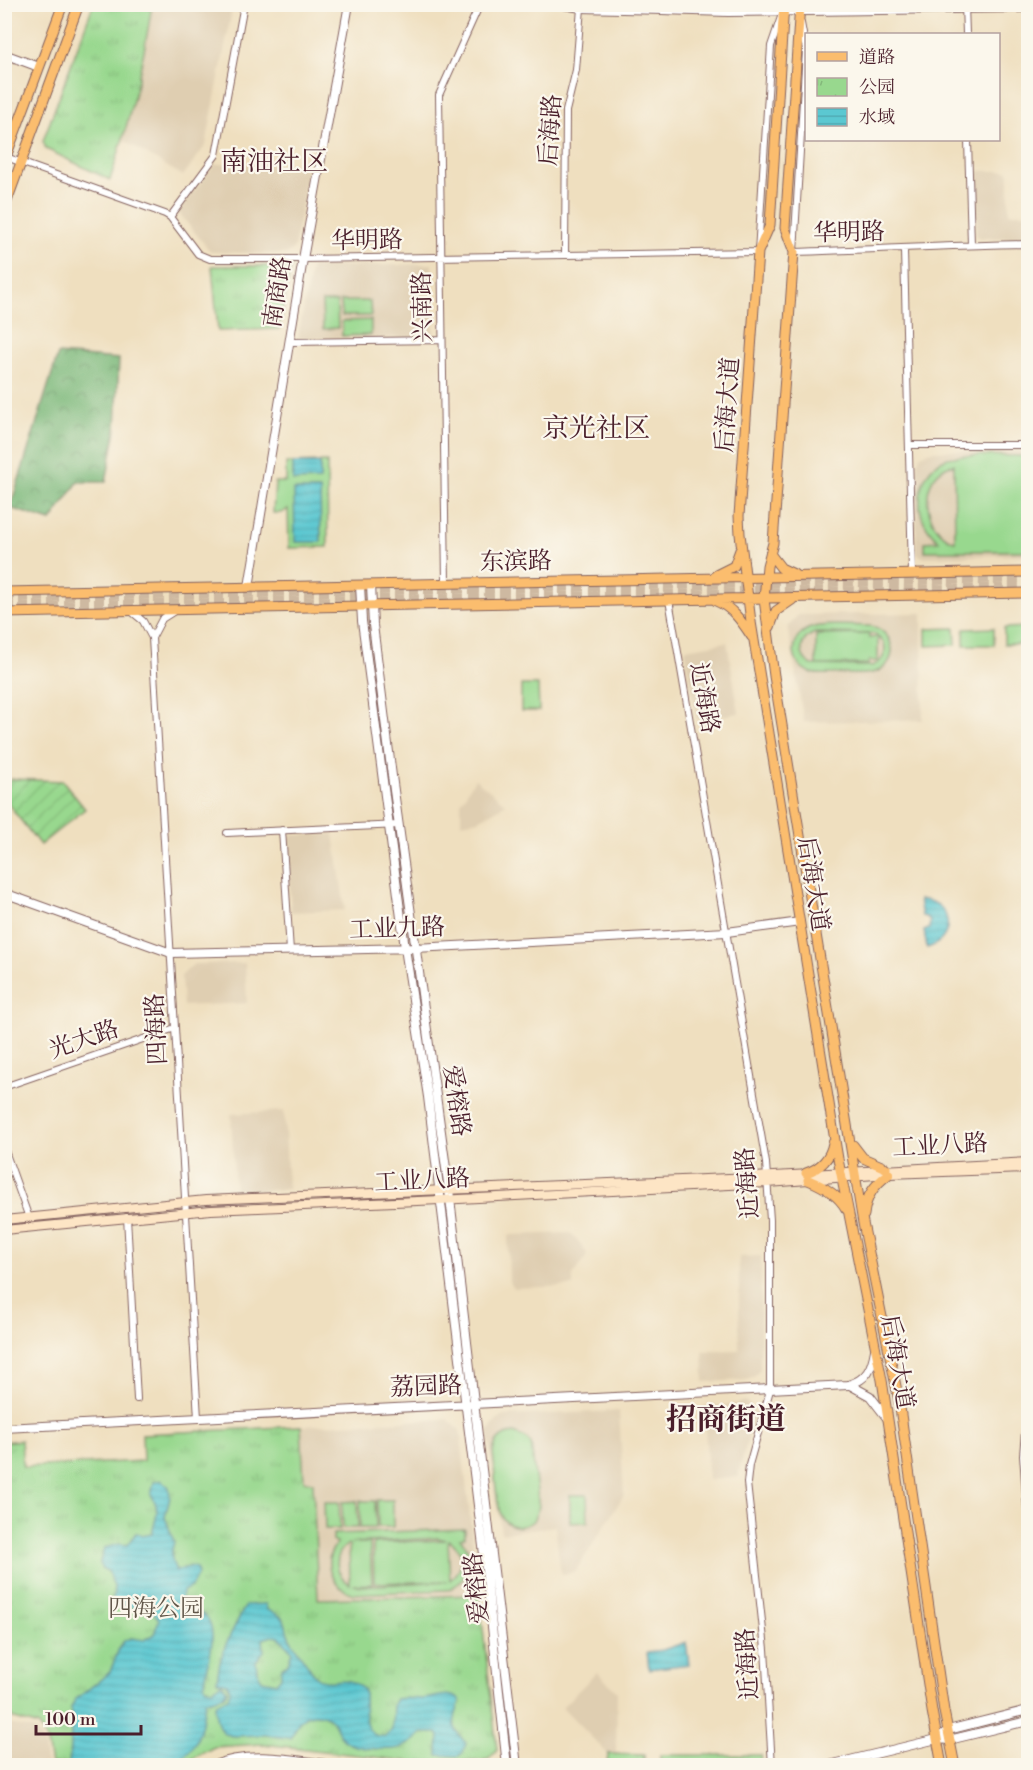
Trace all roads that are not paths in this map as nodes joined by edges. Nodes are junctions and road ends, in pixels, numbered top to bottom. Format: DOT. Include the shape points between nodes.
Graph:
graph roads {
  1 [pos="63,4"];
  2 [pos="79,4"];
  3 [pos="244,4"];
  4 [pos="349,4"];
  5 [pos="480,4"];
  6 [pos="558,4"];
  7 [pos="600,6"];
  8 [pos="783,7"];
  9 [pos="965,7"];
  10 [pos="581,8"];
  11 [pos="1029,8"];
  12 [pos="800,10"];
  13 [pos="966,33"];
  14 [pos="4,54"];
  15 [pos="39,67"];
  16 [pos="968,141"];
  17 [pos="5,160"];
  18 [pos="22,163"];
  19 [pos="4,209"];
  20 [pos="170,217"];
  21 [pos="1029,244"];
  22 [pos="971,245"];
  23 [pos="904,250"];
  24 [pos="758,252"];
  25 [pos="794,252"];
  26 [pos="565,255"];
  27 [pos="441,257"];
  28 [pos="303,260"];
  29 [pos="442,340"];
  30 [pos="290,342"];
  31 [pos="1029,445"];
  32 [pos="909,446"];
  33 [pos="741,548"];
  34 [pos="771,555"];
  35 [pos="1029,572"];
  36 [pos="912,573"];
  37 [pos="799,575"];
  38 [pos="745,576"];
  39 [pos="766,576"];
  40 [pos="711,578"];
  41 [pos="446,583"];
  42 [pos="360,585"];
  43 [pos="371,585"];
  44 [pos="249,587"];
  45 [pos="4,592"];
  46 [pos="1029,595"];
  47 [pos="711,599"];
  48 [pos="748,599"];
  49 [pos="764,599"];
  50 [pos="795,599"];
  51 [pos="669,600"];
  52 [pos="361,606"];
  53 [pos="371,606"];
  54 [pos="177,610"];
  55 [pos="132,612"];
  56 [pos="4,614"];
  57 [pos="769,635"];
  58 [pos="152,638"];
  59 [pos="754,641"];
  60 [pos="399,825"];
  61 [pos="389,826"];
  62 [pos="282,830"];
  63 [pos="227,833"];
  64 [pos="4,893"];
  65 [pos="800,922"];
  66 [pos="727,932"];
  67 [pos="405,948"];
  68 [pos="415,948"];
  69 [pos="290,951"];
  70 [pos="171,953"];
  71 [pos="175,1028"];
  72 [pos="4,1087"];
  73 [pos="848,1132"];
  74 [pos="834,1135"];
  75 [pos="4,1148"];
  76 [pos="1029,1162"];
  77 [pos="1029,1169"];
  78 [pos="888,1171"];
  79 [pos="855,1174"];
  80 [pos="841,1175"];
  81 [pos="807,1177"];
  82 [pos="767,1180"];
  83 [pos="439,1191"];
  84 [pos="450,1195"];
  85 [pos="440,1200"];
  86 [pos="184,1207"];
  87 [pos="848,1213"];
  88 [pos="127,1217"];
  89 [pos="29,1218"];
  90 [pos="4,1221"];
  91 [pos="863,1223"];
  92 [pos="4,1230"];
  93 [pos="875,1348"];
  94 [pos="848,1385"];
  95 [pos="770,1390"];
  96 [pos="136,1399"];
  97 [pos="475,1404"];
  98 [pos="466,1405"];
  99 [pos="1029,1408"];
  100 [pos="198,1418"];
  101 [pos="888,1421"];
  102 [pos="4,1428"];
  103 [pos="1027,1436"];
  104 [pos="1029,1509"];
  105 [pos="495,1570"];
  106 [pos="486,1571"];
  107 [pos="1029,1710"];
  108 [pos="1029,1721"];
  109 [pos="949,1735"];
  110 [pos="937,1739"];
  111 [pos="211,1766"];
  112 [pos="340,1766"];
  113 [pos="507,1766"];
  114 [pos="517,1766"];
  115 [pos="772,1766"];
  116 [pos="825,1766"];
  117 [pos="942,1766"];
  118 [pos="955,1766"];
  1 -- 15 [label="main road"];
  2 -- 18 [label="main road"];
  3 -- 20 [label="street" via="216,155"];
  4 -- 28 [label="street, 南商路"];
  5 -- 27 [label="street, 兴南路" via="439,95"];
  6 -- 10 [label="street"];
  7 -- 8 [label="street" via="683,12"];
  7 -- 10 [label="street"];
  8 -- 12 [label="street"];
  8 -- 24 [label="main road, 后海大道" via="770,225"];
  9 -- 11 [label="street"];
  9 -- 12 [label="street"];
  9 -- 13 [label="street"];
  10 -- 26 [label="street, 后海路" via="576,70 566,111"];
  12 -- 25 [label="main road, 后海大道" via="785,228"];
  14 -- 15 [label="street"];
  15 -- 17 [label="main road"];
  16 -- 22 [label="street"];
  17 -- 18 [label="street"];
  18 -- 19 [label="main road"];
  18 -- 20 [label="street"];
  20 -- 28 [label="street, 华明路" via="203,258"];
  21 -- 22 [label="street, 华明路"];
  22 -- 23 [label="street, 华明路"];
  23 -- 25 [label="street, 华明路"];
  23 -- 32 [label="street"];
  24 -- 26 [label="street, 华明路"];
  24 -- 33 [label="main road, 后海大道" via="739,516"];
  25 -- 34 [label="main road, 后海大道"];
  26 -- 27 [label="street, 华明路"];
  27 -- 28 [label="street, 华明路"];
  27 -- 29 [label="street, 兴南路"];
  28 -- 30 [label="street, 南商路"];
  29 -- 30 [label="street"];
  29 -- 41 [label="street, 兴南路"];
  30 -- 44 [label="street, 南商路"];
  31 -- 32 [label="street"];
  32 -- 36 [label="street"];
  33 -- 38 [label="main road, 后海大道"];
  33 -- 40 [label="main road" via="734,566"];
  34 -- 37 [label="main road" via="781,568"];
  34 -- 39 [label="main road, 后海大道"];
  35 -- 36 [label="main road, 东滨路"];
  36 -- 37 [label="main road, 东滨路"];
  37 -- 39 [label="main road, 东滨路"];
  38 -- 39 [label="main road, 东滨路"];
  38 -- 40 [label="main road, 东滨路"];
  38 -- 48 [label="main road, 后海大道"];
  39 -- 49 [label="main road, 后海大道"];
  40 -- 41 [label="main road, 东滨路"];
  41 -- 43 [label="main road, 东滨路"];
  42 -- 43 [label="main road, 东滨路"];
  42 -- 44 [label="main road, 东滨路"];
  42 -- 52 [label="street, 爱榕路"];
  43 -- 53 [label="street, 爱榕路"];
  44 -- 45 [label="main road, 东滨路"];
  46 -- 50 [label="main road, 东滨路"];
  47 -- 48 [label="main road, 东滨路"];
  47 -- 51 [label="main road, 东滨路"];
  47 -- 59 [label="main road" via="735,613"];
  48 -- 49 [label="main road, 东滨路"];
  48 -- 59 [label="main road, 后海大道"];
  49 -- 50 [label="main road, 东滨路"];
  49 -- 57 [label="main road, 后海大道"];
  50 -- 57 [label="main road" via="776,611"];
  51 -- 53 [label="main road, 东滨路"];
  51 -- 66 [label="street, 近海路"];
  52 -- 53 [label="main road, 东滨路"];
  52 -- 54 [label="main road, 东滨路"];
  52 -- 61 [label="street, 爱榕路"];
  53 -- 60 [label="street, 爱榕路"];
  54 -- 55 [label="main road, 东滨路"];
  54 -- 58 [label="street" via="162,619"];
  55 -- 56 [label="main road, 东滨路"];
  55 -- 58 [label="street" via="147,626"];
  57 -- 73 [label="main road, 后海大道"];
  58 -- 70 [label="street, 四海路"];
  59 -- 65 [label="main road, 后海大道"];
  60 -- 61 [label="street"];
  60 -- 68 [label="street, 爱榕路"];
  61 -- 62 [label="street"];
  61 -- 67 [label="street, 爱榕路"];
  62 -- 63 [label="street"];
  62 -- 69 [label="street"];
  64 -- 70 [label="street, 工业九路"];
  65 -- 66 [label="street, 工业九路"];
  65 -- 74 [label="main road, 后海大道"];
  66 -- 68 [label="street, 工业九路"];
  66 -- 82 [label="street, 近海路"];
  67 -- 68 [label="street, 工业九路"];
  67 -- 69 [label="street, 工业九路"];
  67 -- 83 [label="street, 爱榕路"];
  68 -- 84 [label="street, 爱榕路"];
  69 -- 70 [label="street, 工业九路"];
  70 -- 71 [label="street, 四海路"];
  71 -- 72 [label="street, 光大路"];
  71 -- 86 [label="street, 四海路"];
  73 -- 78 [label="main road" via="859,1155"];
  73 -- 79 [label="main road, 后海大道"];
  74 -- 80 [label="main road, 后海大道"];
  74 -- 81 [label="main road" via="829,1156"];
  75 -- 89 [label="street"];
  76 -- 78 [label="main road, 工业八路"];
  77 -- 78 [label="main road, 工业八路"];
  78 -- 79 [label="main road, 工业八路"];
  78 -- 91 [label="main road" via="867,1197"];
  79 -- 80 [label="main road, 工业八路"];
  79 -- 91 [label="main road, 后海大道"];
  80 -- 81 [label="main road, 工业八路"];
  80 -- 87 [label="main road, 后海大道"];
  81 -- 82 [label="main road, 工业八路"];
  81 -- 87 [label="main road" via="836,1196"];
  82 -- 84 [label="main road, 工业八路"];
  82 -- 95 [label="street, 近海路"];
  83 -- 84 [label="main road, 工业八路"];
  83 -- 85 [label="street, 爱榕路"];
  83 -- 86 [label="main road, 工业八路"];
  84 -- 85 [label="main road, 工业八路"];
  84 -- 97 [label="street, 爱榕路"];
  85 -- 86 [label="main road, 工业八路"];
  85 -- 98 [label="street, 爱榕路"];
  86 -- 88 [label="main road, 工业八路"];
  86 -- 89 [label="main road, 工业八路"];
  86 -- 100 [label="street, 四海路"];
  87 -- 93 [label="main road, 后海大道"];
  88 -- 92 [label="main road, 工业八路"];
  88 -- 96 [label="street"];
  89 -- 90 [label="main road, 工业八路"];
  91 -- 109 [label="main road, 后海大道" via="899,1401"];
  93 -- 94 [label="street" via="867,1374"];
  93 -- 101 [label="main road, 后海大道"];
  94 -- 95 [label="street, 荔园路"];
  94 -- 101 [label="street" via="870,1396"];
  95 -- 97 [label="street, 荔园路"];
  95 -- 115 [label="street, 近海路" via="747,1483 765,1649"];
  97 -- 98 [label="street, 荔园路"];
  97 -- 105 [label="street, 爱榕路"];
  98 -- 100 [label="street, 荔园路"];
  98 -- 106 [label="street, 爱榕路"];
  99 -- 103 [label="street"];
  100 -- 102 [label="street, 荔园路"];
  101 -- 110 [label="main road, 后海大道"];
  103 -- 104 [label="street" via="1024,1468"];
  105 -- 106 [label="street"];
  105 -- 114 [label="street, 爱榕路"];
  106 -- 113 [label="street, 爱榕路"];
  107 -- 109 [label="street"];
  108 -- 109 [label="street"];
  109 -- 110 [label="street"];
  109 -- 118 [label="main road, 后海大道"];
  110 -- 116 [label="street"];
  110 -- 117 [label="main road, 后海大道"];
  111 -- 112 [label="street" via="253,1757"];
}
